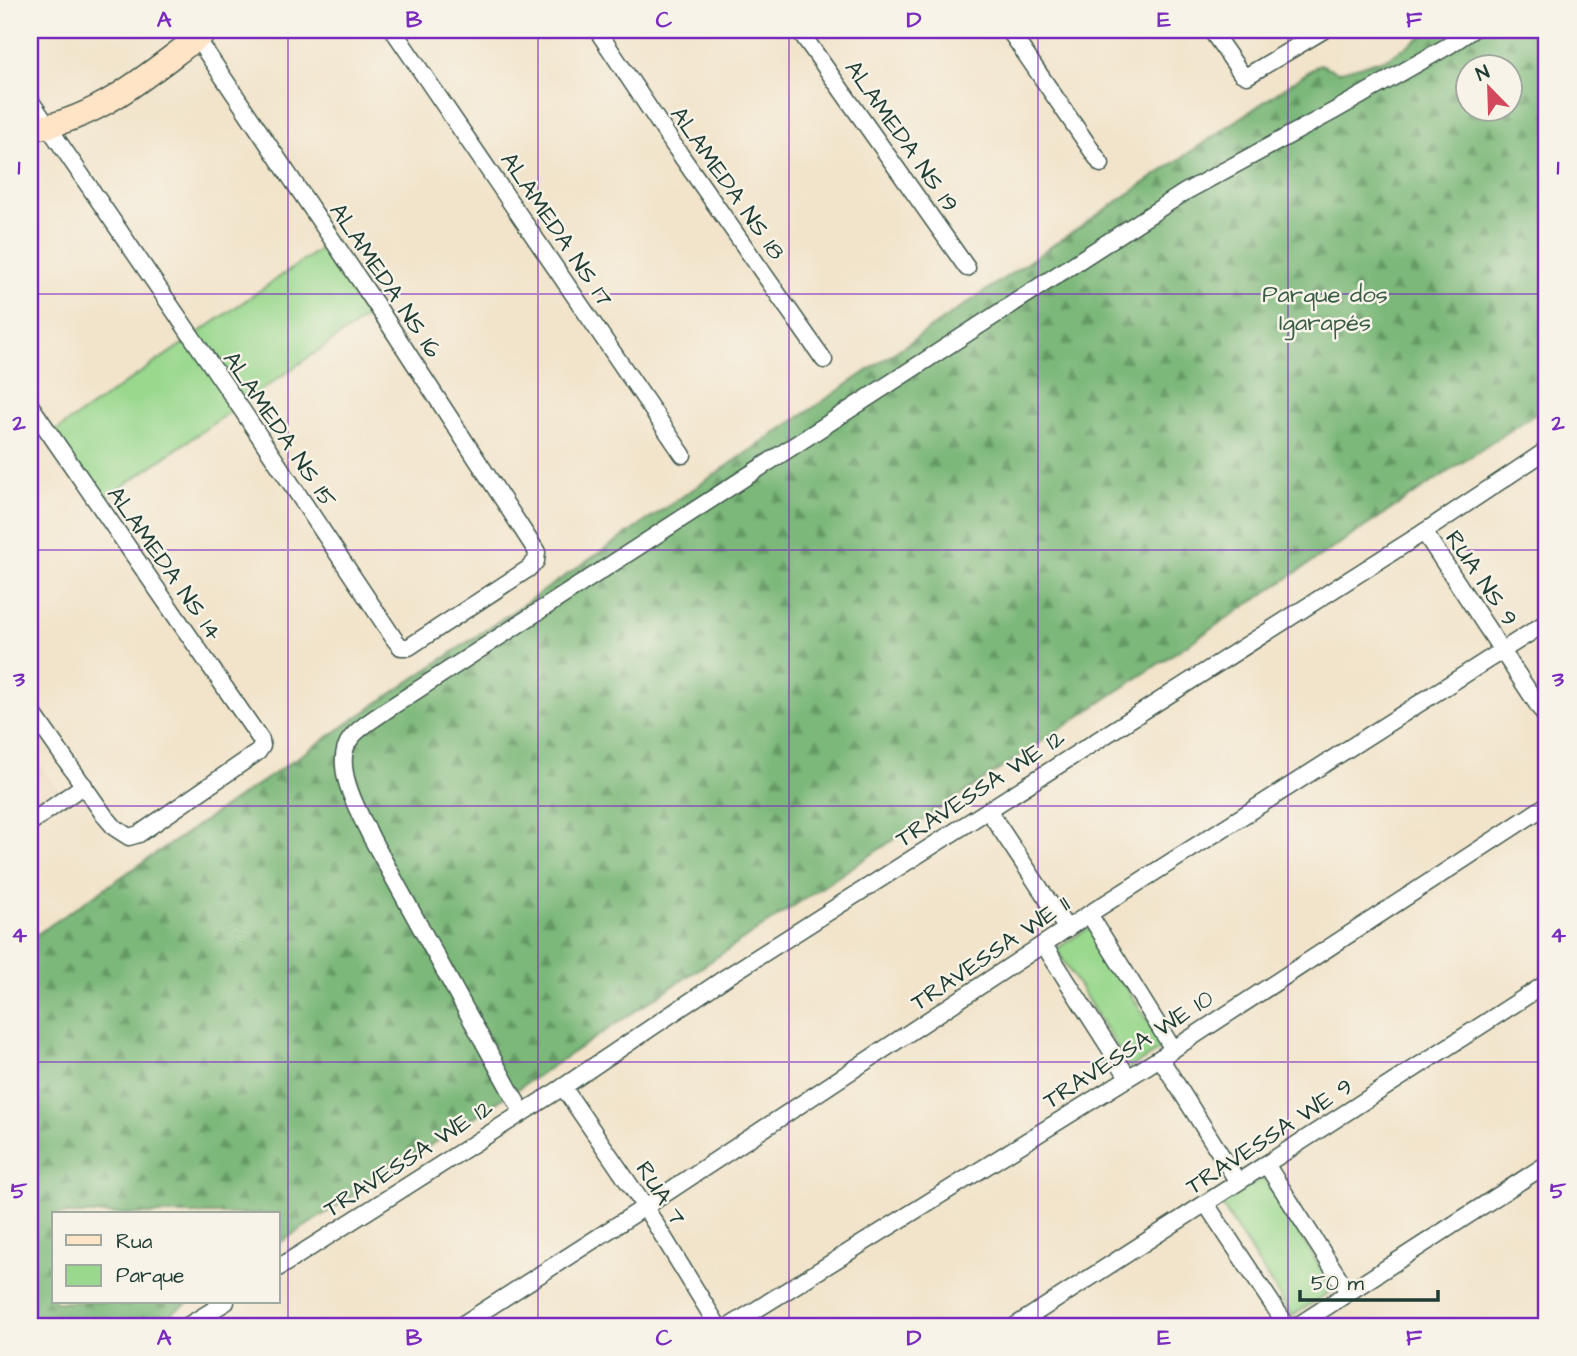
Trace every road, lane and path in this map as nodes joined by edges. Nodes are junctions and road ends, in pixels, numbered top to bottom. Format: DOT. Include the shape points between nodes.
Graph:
graph roads {
  1 [pos="393,30"];
  2 [pos="597,30"];
  3 [pos="799,30"];
  4 [pos="1009,30"];
  5 [pos="1211,30"];
  6 [pos="1324,30"];
  7 [pos="1472,30"];
  8 [pos="199,32"];
  9 [pos="30,100"];
  10 [pos="39,128"];
  11 [pos="1101,164"];
  12 [pos="967,268"];
  13 [pos="824,360"];
  14 [pos="30,405"];
  15 [pos="1547,450"];
  16 [pos="683,455"];
  17 [pos="1424,532"];
  18 [pos="538,558"];
  19 [pos="1547,622"];
  20 [pos="1503,651"];
  21 [pos="30,709"];
  22 [pos="1547,719"];
  23 [pos="84,785"];
  24 [pos="1547,805"];
  25 [pos="988,810"];
  26 [pos="30,823"];
  27 [pos="1090,914"];
  28 [pos="1067,929"];
  29 [pos="1044,945"];
  30 [pos="1547,983"];
  31 [pos="1173,1049"];
  32 [pos="1160,1058"];
  33 [pos="1128,1077"];
  34 [pos="563,1087"];
  35 [pos="522,1112"];
  36 [pos="1266,1164"];
  37 [pos="1547,1164"];
  38 [pos="1238,1182"];
  39 [pos="1206,1204"];
  40 [pos="645,1207"];
  41 [pos="280,1267"];
  42 [pos="1348,1292"];
  43 [pos="223,1304"];
  44 [pos="1322,1320"];
  45 [pos="187,1326"];
  46 [pos="460,1326"];
  47 [pos="718,1326"];
  48 [pos="730,1326"];
  49 [pos="1015,1326"];
  50 [pos="1287,1326"];
  51 [pos="1297,1326"];
  1 -- 16 [label="street, ALAMEDA NS 17"];
  2 -- 13 [label="street, ALAMEDA NS 18"];
  3 -- 12 [label="street, ALAMEDA NS 19"];
  4 -- 11 [label="street"];
  5 -- 6 [label="street" via="1245,75"];
  7 -- 35 [label="street" via="1185,191 353,736 346,745 345,777 363,819"];
  8 -- 10 [label="street" via="90,112"];
  8 -- 18 [label="street, ALAMEDA NS 16"];
  9 -- 10 [label="street, ALAMEDA NS 15"];
  10 -- 18 [label="street, ALAMEDA NS 15" via="398,644 415,644"];
  14 -- 23 [label="street, ALAMEDA NS 14" via="261,740 258,752 133,837 115,828"];
  15 -- 17 [label="street"];
  17 -- 20 [label="street, RUA NS 9"];
  17 -- 25 [label="street, TRAVESSA WE 12"];
  19 -- 20 [label="street, TRAVESSA WE 11"];
  20 -- 22 [label="street, RUA NS 9"];
  20 -- 27 [label="street, TRAVESSA WE 11"];
  21 -- 23 [label="street"];
  23 -- 26 [label="street"];
  24 -- 31 [label="street, TRAVESSA WE 10"];
  25 -- 28 [label="street"];
  25 -- 34 [label="street, TRAVESSA WE 12"];
  27 -- 28 [label="street, TRAVESSA WE 11"];
  27 -- 31 [label="street"];
  28 -- 29 [label="street, TRAVESSA WE 11"];
  29 -- 33 [label="street"];
  29 -- 40 [label="street, TRAVESSA WE 11"];
  30 -- 36 [label="street, TRAVESSA WE 9"];
  31 -- 32 [label="street, TRAVESSA WE 10"];
  32 -- 33 [label="street, TRAVESSA WE 10"];
  32 -- 38 [label="street"];
  33 -- 48 [label="street, TRAVESSA WE 10"];
  34 -- 35 [label="street, TRAVESSA WE 12"];
  34 -- 40 [label="street, RUA 7"];
  35 -- 41 [label="street, TRAVESSA WE 12"];
  36 -- 38 [label="street, TRAVESSA WE 9"];
  36 -- 42 [label="street"];
  37 -- 42 [label="street"];
  38 -- 39 [label="street, TRAVESSA WE 9"];
  39 -- 49 [label="street, TRAVESSA WE 9"];
  39 -- 50 [label="street"];
  40 -- 46 [label="street, TRAVESSA WE 11"];
  40 -- 47 [label="street, RUA 7"];
  42 -- 44 [label="street"];
  43 -- 45 [label="street"];
  44 -- 51 [label="street"];
}
